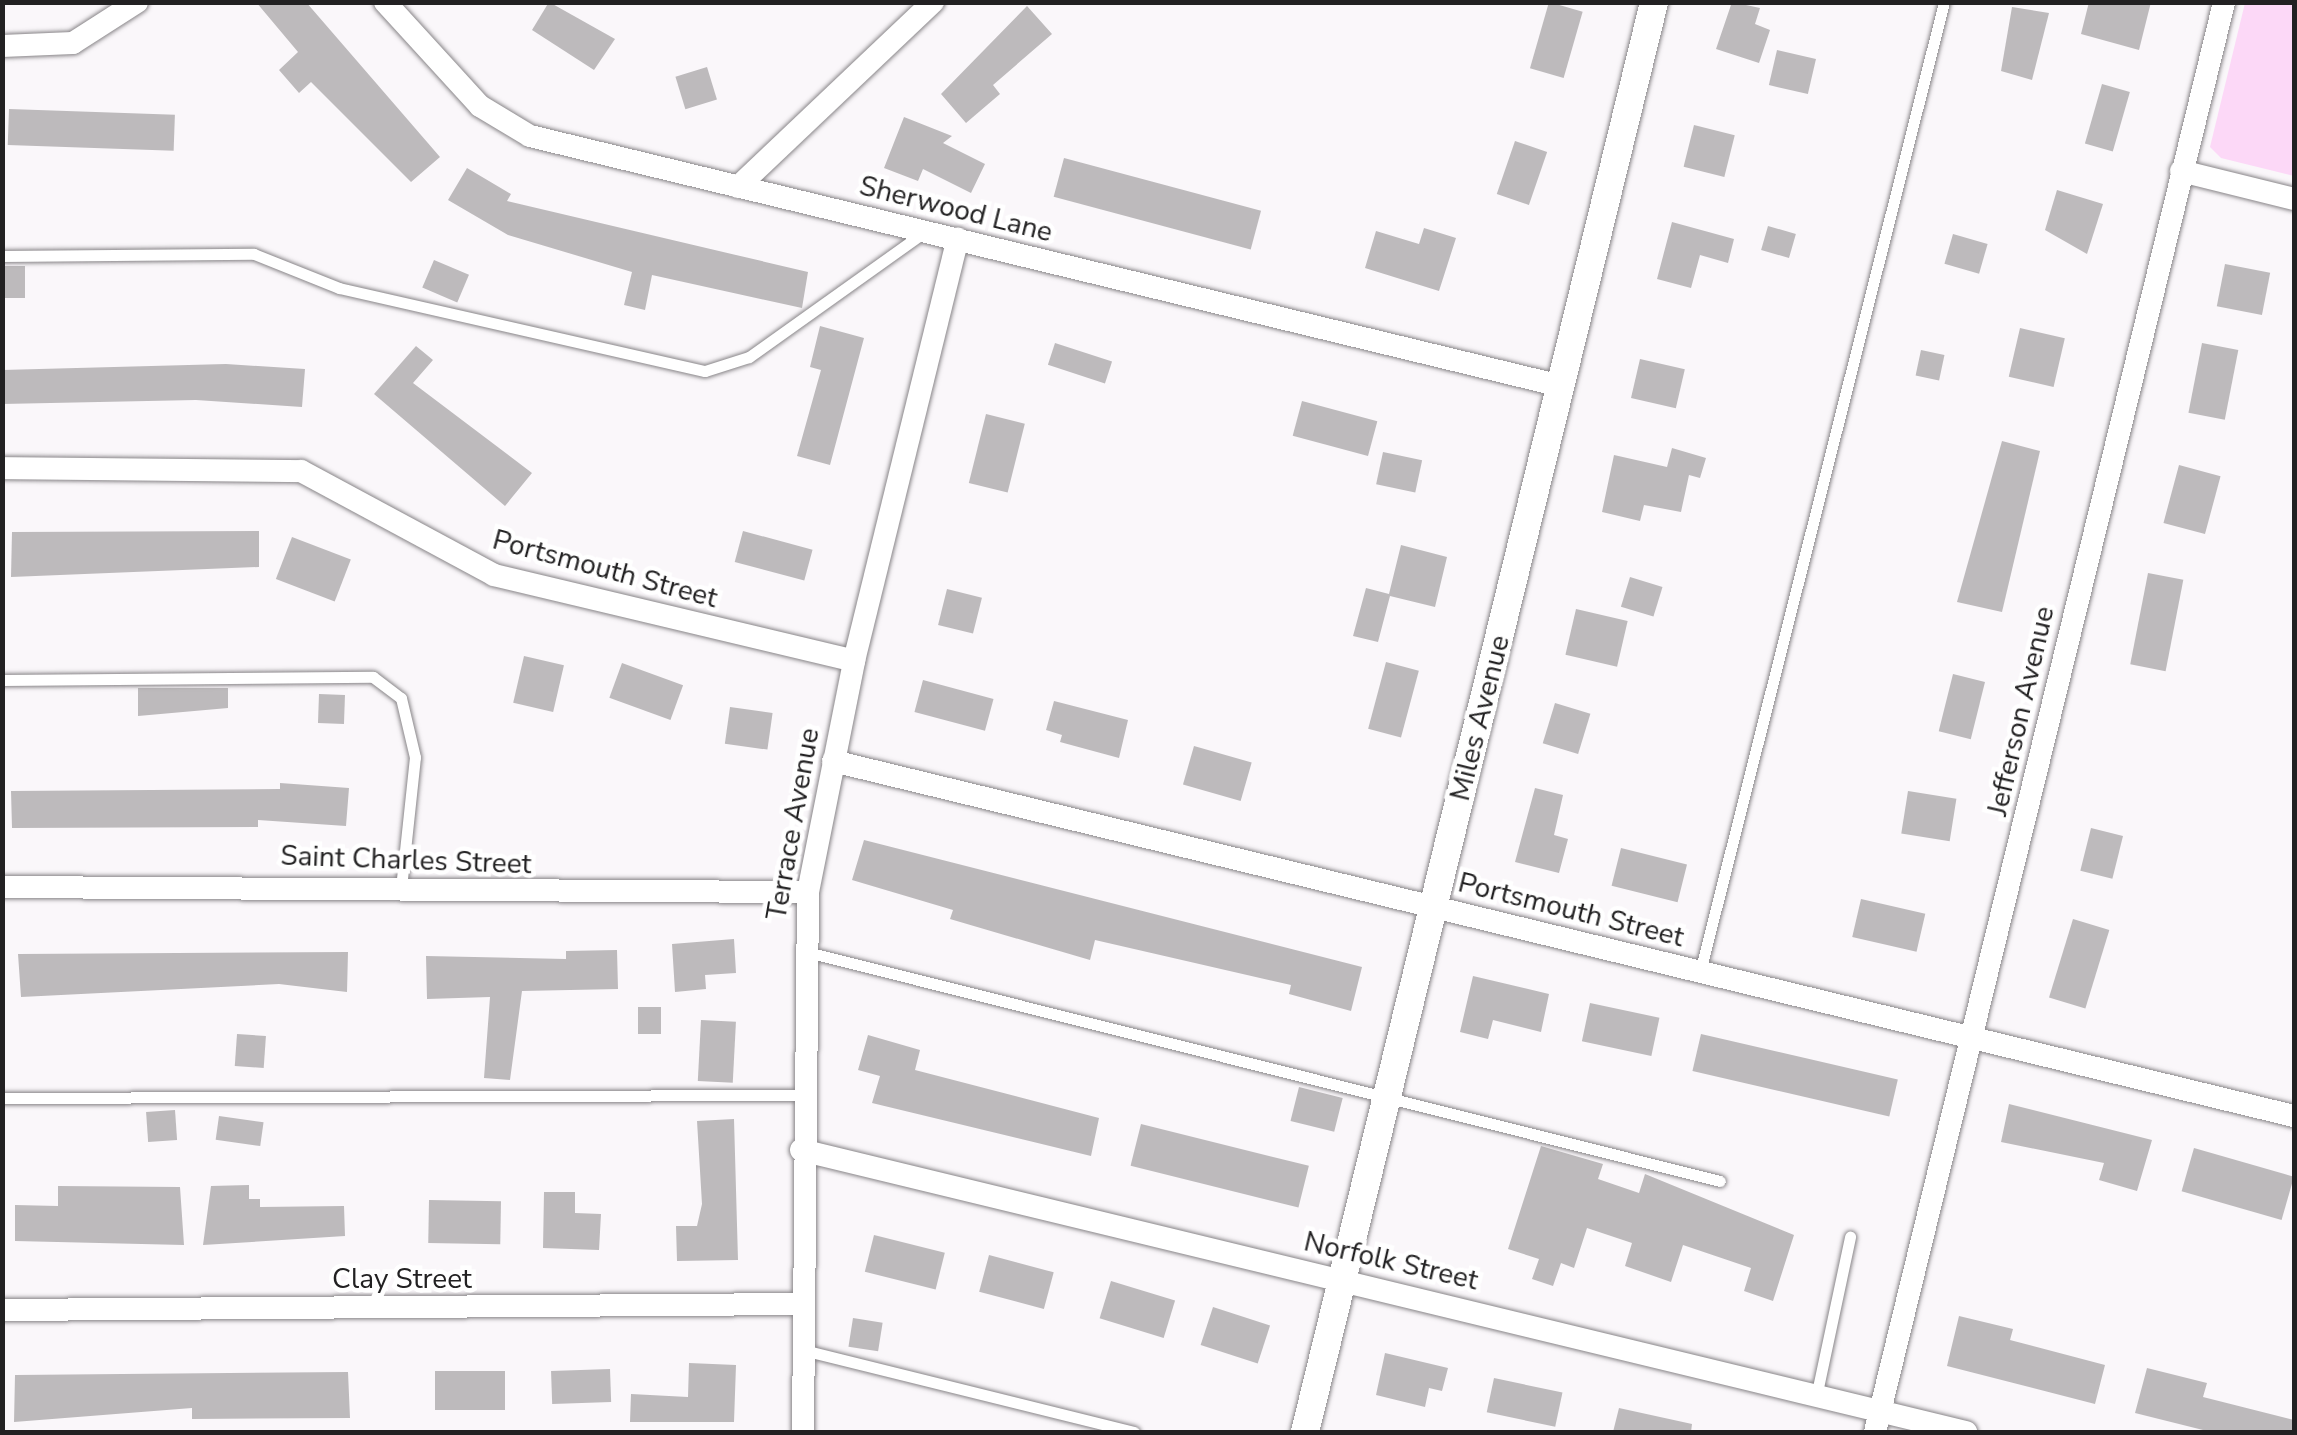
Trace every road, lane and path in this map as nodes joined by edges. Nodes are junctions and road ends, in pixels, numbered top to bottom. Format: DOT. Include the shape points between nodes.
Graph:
graph roads {
  1 [pos="137,2"];
  2 [pos="385,2"];
  3 [pos="933,2"];
  4 [pos="1654,2"];
  5 [pos="1944,2"];
  6 [pos="2224,2"];
  7 [pos="2,46"];
  8 [pos="2181,171"];
  9 [pos="738,186"];
  10 [pos="2294,199"];
  11 [pos="925,231"];
  12 [pos="958,239"];
  13 [pos="2,256"];
  14 [pos="1560,386"];
  15 [pos="2,468"];
  16 [pos="854,662"];
  17 [pos="2,680"];
  18 [pos="833,761"];
  19 [pos="2,888"];
  20 [pos="401,890"];
  21 [pos="808,892"];
  22 [pos="1434,907"];
  23 [pos="803,951"];
  24 [pos="1700,972"];
  25 [pos="1972,1040"];
  26 [pos="1387,1094"];
  27 [pos="800,1095"];
  28 [pos="2,1098"];
  29 [pos="2294,1116"];
  30 [pos="801,1150"];
  31 [pos="1720,1181"];
  32 [pos="1850,1237"];
  33 [pos="1341,1280"];
  34 [pos="802,1304"];
  35 [pos="2,1310"];
  36 [pos="802,1350"];
  37 [pos="1816,1397"];
  38 [pos="1877,1422"];
  39 [pos="803,1432"];
  40 [pos="1134,1432"];
  41 [pos="1305,1432"];
  42 [pos="1966,1432"];
  1 -- 7 [label="street" via="74,43"];
  2 -- 9 [label="street, Sherwood Lane" via="503,124"];
  3 -- 9 [label="street"];
  4 -- 14 [label="street, Miles Avenue"];
  5 -- 24 [label="lane"];
  6 -- 8 [label="street, Jefferson Avenue"];
  8 -- 10 [label="street"];
  8 -- 25 [label="street, Jefferson Avenue"];
  9 -- 11 [label="street, Sherwood Lane"];
  11 -- 12 [label="street, Sherwood Lane"];
  11 -- 13 [label="lane" via="749,357 705,372 339,288 254,254"];
  12 -- 14 [label="street, Sherwood Lane"];
  12 -- 16 [label="street, Terrace Avenue"];
  14 -- 22 [label="street, Miles Avenue"];
  15 -- 16 [label="street, Portsmouth Street" via="301,471 494,575"];
  16 -- 18 [label="street, Terrace Avenue"];
  17 -- 20 [label="lane" via="372,676 401,698 415,758"];
  18 -- 21 [label="street, Terrace Avenue"];
  18 -- 22 [label="street, Portsmouth Street"];
  19 -- 20 [label="street, Saint Charles Street"];
  20 -- 21 [label="street, Saint Charles Street"];
  21 -- 23 [label="street, Terrace Avenue"];
  22 -- 24 [label="street, Portsmouth Street"];
  22 -- 26 [label="street, Miles Avenue"];
  23 -- 26 [label="lane"];
  23 -- 27 [label="street, Terrace Avenue"];
  24 -- 25 [label="street, Portsmouth Street"];
  25 -- 29 [label="street, Portsmouth Street"];
  25 -- 38 [label="street, Jefferson Avenue"];
  26 -- 31 [label="lane"];
  26 -- 33 [label="street, Miles Avenue"];
  27 -- 28 [label="lane"];
  27 -- 30 [label="street, Terrace Avenue"];
  30 -- 33 [label="street, Norfolk Street"];
  30 -- 34 [label="street, Terrace Avenue"];
  32 -- 37 [label="lane"];
  33 -- 37 [label="street, Norfolk Street"];
  33 -- 41 [label="street, Miles Avenue"];
  34 -- 35 [label="street, Clay Street"];
  34 -- 36 [label="street, Terrace Avenue"];
  36 -- 39 [label="street, Terrace Avenue"];
  36 -- 40 [label="lane"];
  37 -- 38 [label="street, Norfolk Street"];
  38 -- 42 [label="street, Norfolk Street"];
}
